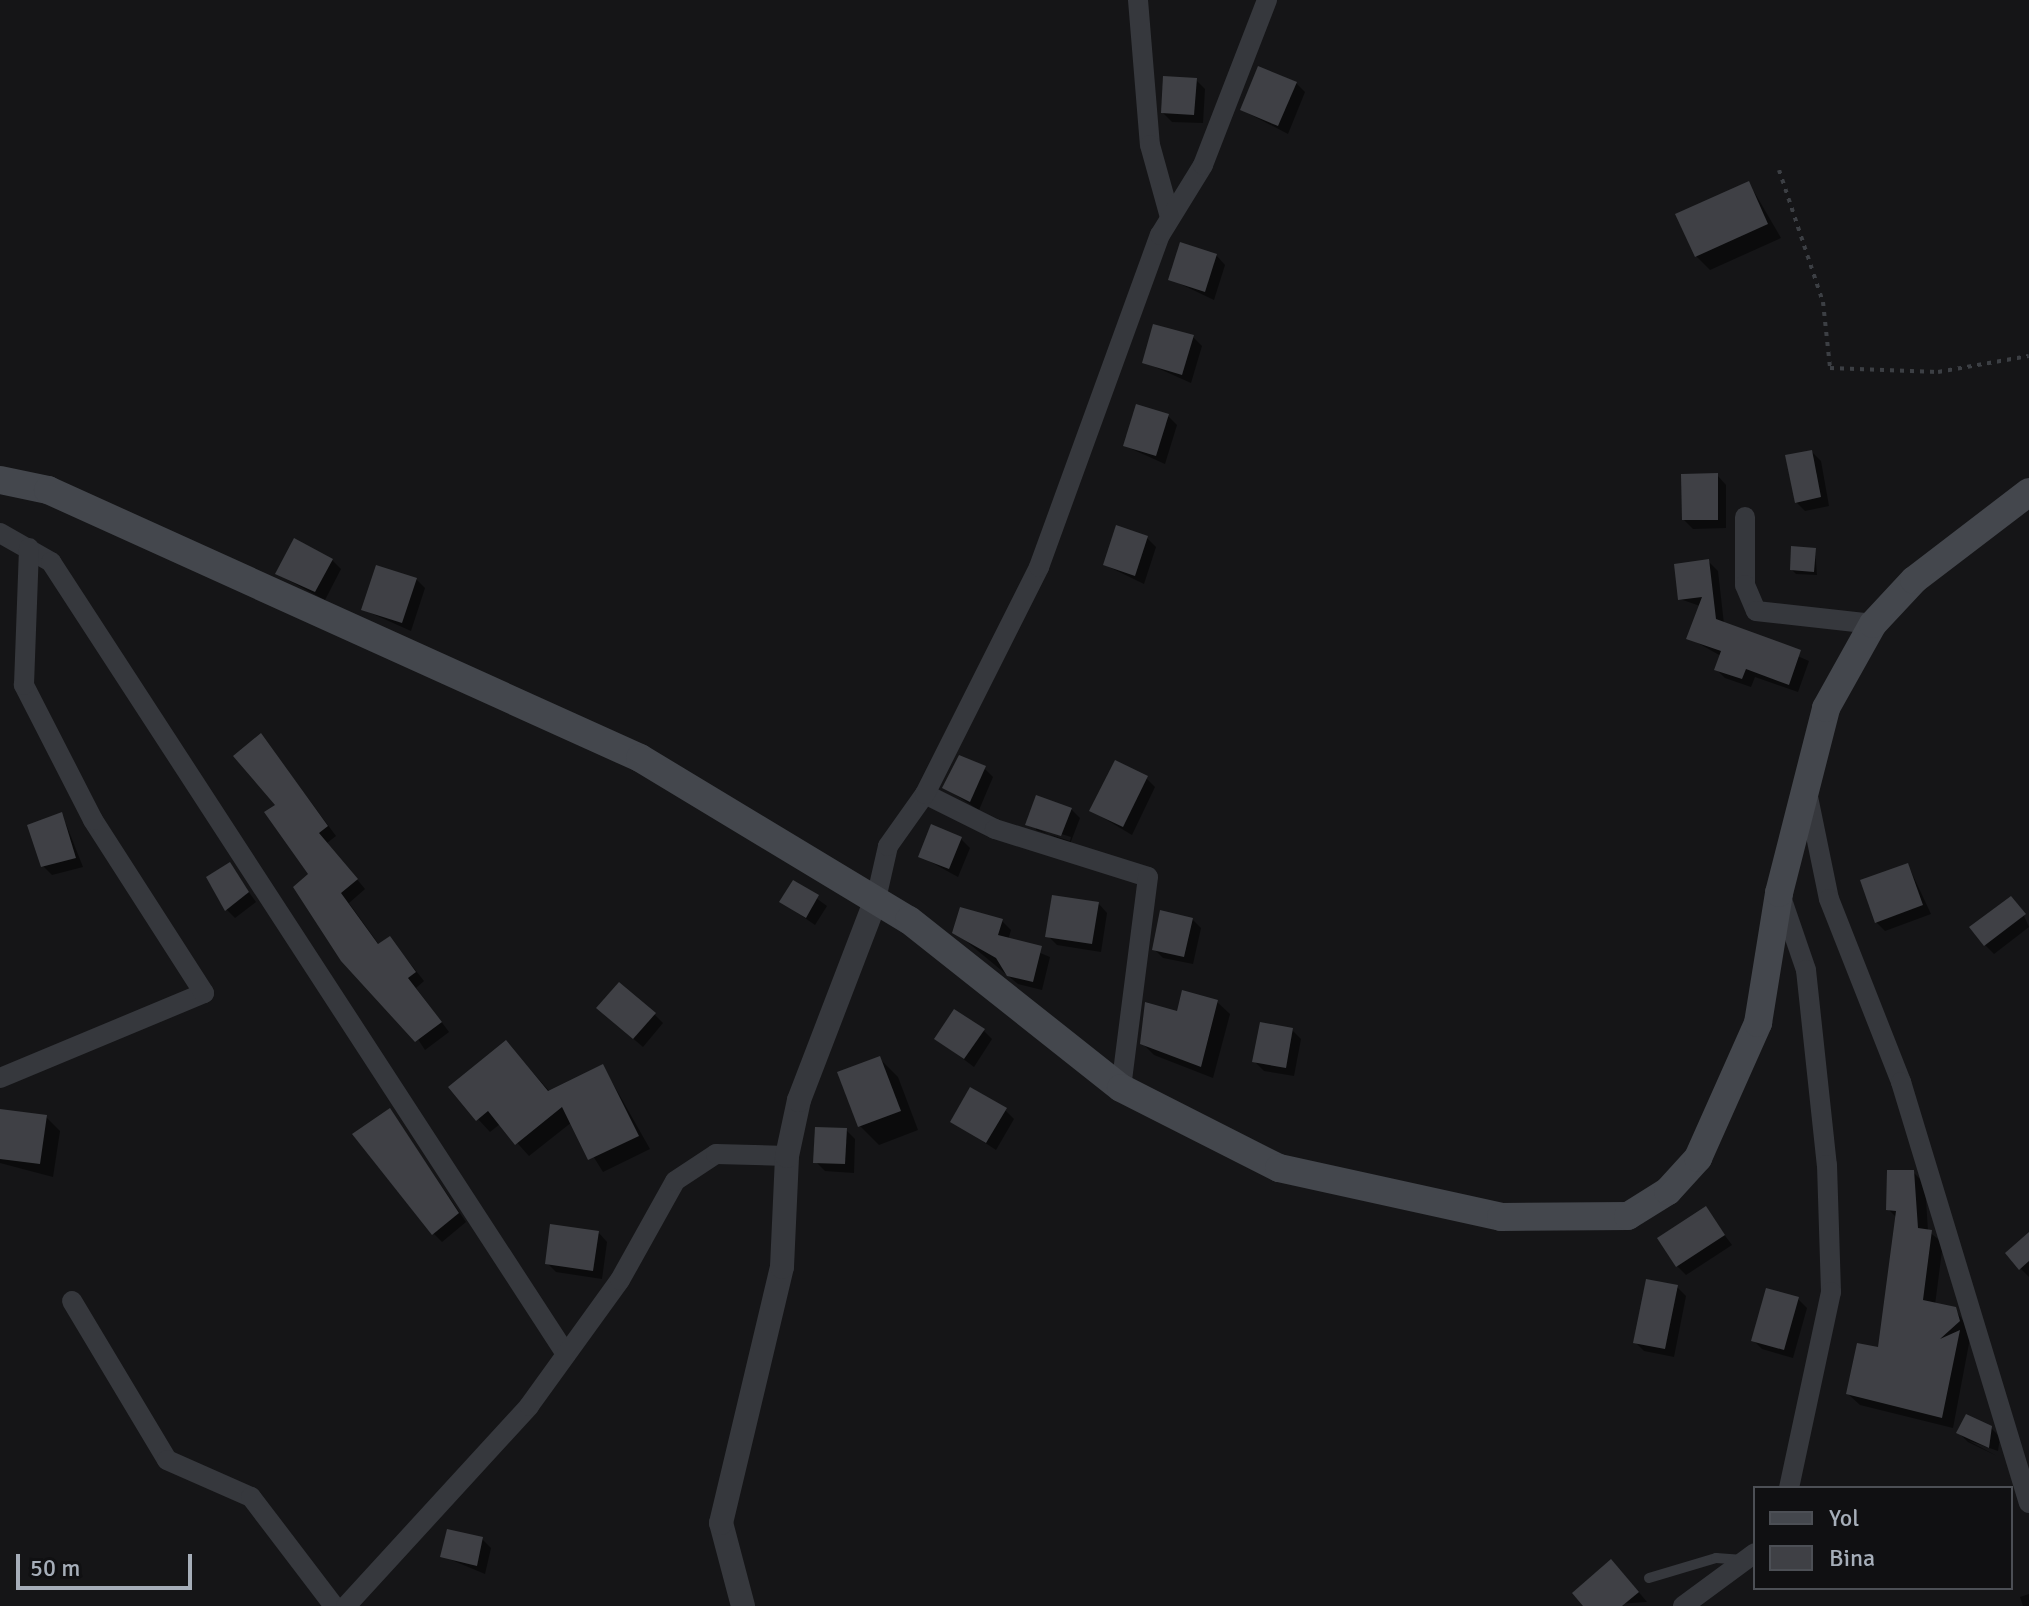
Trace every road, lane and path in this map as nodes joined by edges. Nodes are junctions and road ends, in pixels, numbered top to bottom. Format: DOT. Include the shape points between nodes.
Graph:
graph roads {
  1 [pos="1138,0"];
  2 [pos="1267,0"];
  3 [pos="1779,170"];
  4 [pos="1170,217"];
  5 [pos="2029,356"];
  6 [pos="0,480"];
  7 [pos="2029,492"];
  8 [pos="1745,517"];
  9 [pos="0,533"];
  10 [pos="29,548"];
  11 [pos="1873,624"];
  12 [pos="1805,780"];
  13 [pos="925,794"];
  14 [pos="1779,893"];
  15 [pos="876,899"];
  16 [pos="0,1078"];
  17 [pos="1121,1088"];
  18 [pos="787,1156"];
  19 [pos="72,1301"];
  20 [pos="566,1354"];
  21 [pos="1789,1486"];
  22 [pos="2029,1503"];
  23 [pos="1752,1557"];
  24 [pos="1649,1578"];
  25 [pos="334,1606"];
  26 [pos="346,1606"];
  27 [pos="743,1606"];
  28 [pos="1683,1606"];
  1 -- 4 [label="street" via="1150,145"];
  2 -- 4 [label="street" via="1203,165"];
  3 -- 5 [label="path" via="1823,302 1830,368 1938,372"];
  4 -- 13 [label="street" via="1039,567"];
  6 -- 15 [label="main road" via="48,490 640,758"];
  7 -- 11 [label="main road" via="1914,580"];
  8 -- 11 [label="street" via="1745,585 1756,611"];
  9 -- 10 [label="street"];
  10 -- 16 [label="street" via="24,685 93,820 204,993"];
  10 -- 20 [label="street" via="51,562 77,600"];
  11 -- 12 [label="main road" via="1826,708"];
  12 -- 14 [label="main road"];
  12 -- 22 [label="street" via="1829,899 1901,1082"];
  13 -- 15 [label="street" via="888,846"];
  13 -- 17 [label="street" via="995,829 1148,877"];
  14 -- 17 [label="main road" via="1758,1023 1698,1158 1668,1191 1628,1216 1501,1217 1391,1198 1279,1168"];
  14 -- 21 [label="street" via="1806,970 1827,1165 1831,1292"];
  15 -- 17 [label="main road"];
  15 -- 18 [label="street" via="799,1100"];
  18 -- 20 [label="street" via="716,1154 675,1181 620,1280"];
  18 -- 27 [label="street" via="782,1267 721,1523"];
  19 -- 25 [label="street" via="167,1460 251,1497"];
  20 -- 26 [label="street" via="529,1406"];
  23 -- 24 [label="lane" via="1716,1558"];
  23 -- 28 [label="street"];
}
